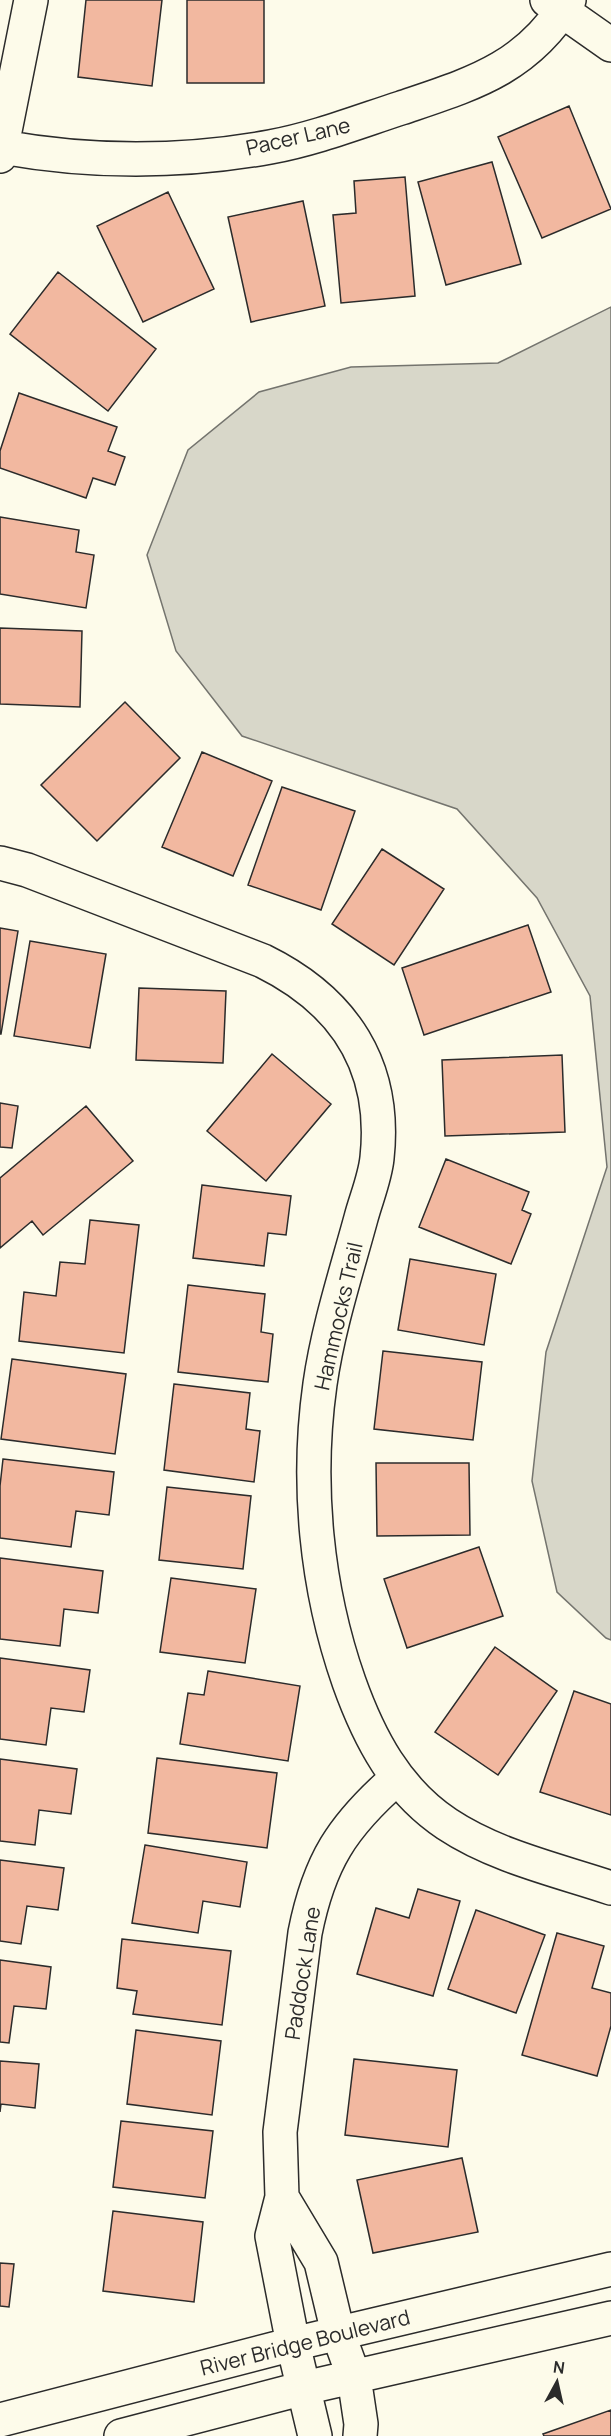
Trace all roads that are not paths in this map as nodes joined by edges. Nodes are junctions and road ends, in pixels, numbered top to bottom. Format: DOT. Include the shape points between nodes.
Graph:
graph roads {
  1 [pos="31,0"];
  2 [pos="559,4"];
  3 [pos="611,45"];
  4 [pos="1,152"];
  5 [pos="0,863"];
  6 [pos="397,1778"];
  7 [pos="611,1888"];
  8 [pos="282,2197"];
  9 [pos="611,2269"];
  10 [pos="611,2318"];
  11 [pos="338,2333"];
  12 [pos="293,2344"];
  13 [pos="354,2377"];
  14 [pos="304,2388"];
  15 [pos="0,2420"];
  16 [pos="121,2436"];
  17 [pos="315,2436"];
  18 [pos="360,2436"];
  1 -- 4 [label="street"];
  2 -- 3 [label="street"];
  2 -- 4 [label="street, Pacer Lane" via="522,55 495,73 329,132 270,147 181,159"];
  5 -- 6 [label="street, Hammocks Trail" via="27,870 292,975 338,1016 368,1070 376,1099 377,1161 331,1328 320,1385 314,1471 316,1529 327,1605 342,1661 375,1745"];
  6 -- 7 [label="street, Hammocks Trail" via="424,1807 471,1838"];
  6 -- 8 [label="street, Paddock Lane" via="349,1825 333,1849 311,1902 280,2132"];
  8 -- 11 [label="street, Paddock Lane" via="321,2262"];
  8 -- 12 [label="street, Paddock Lane" via="272,2236"];
  9 -- 11 [label="street, River Bridge Boulevard"];
  10 -- 13 [label="street"];
  11 -- 12 [label="street, River Bridge Boulevard"];
  11 -- 13 [label="street, Paddock Lane"];
  12 -- 14 [label="street, Paddock Lane"];
  12 -- 15 [label="street, River Bridge Boulevard"];
  13 -- 14 [label="street"];
  13 -- 18 [label="street, Paddock Lane"];
  14 -- 16 [label="street"];
  14 -- 17 [label="street, Paddock Lane"];
}
